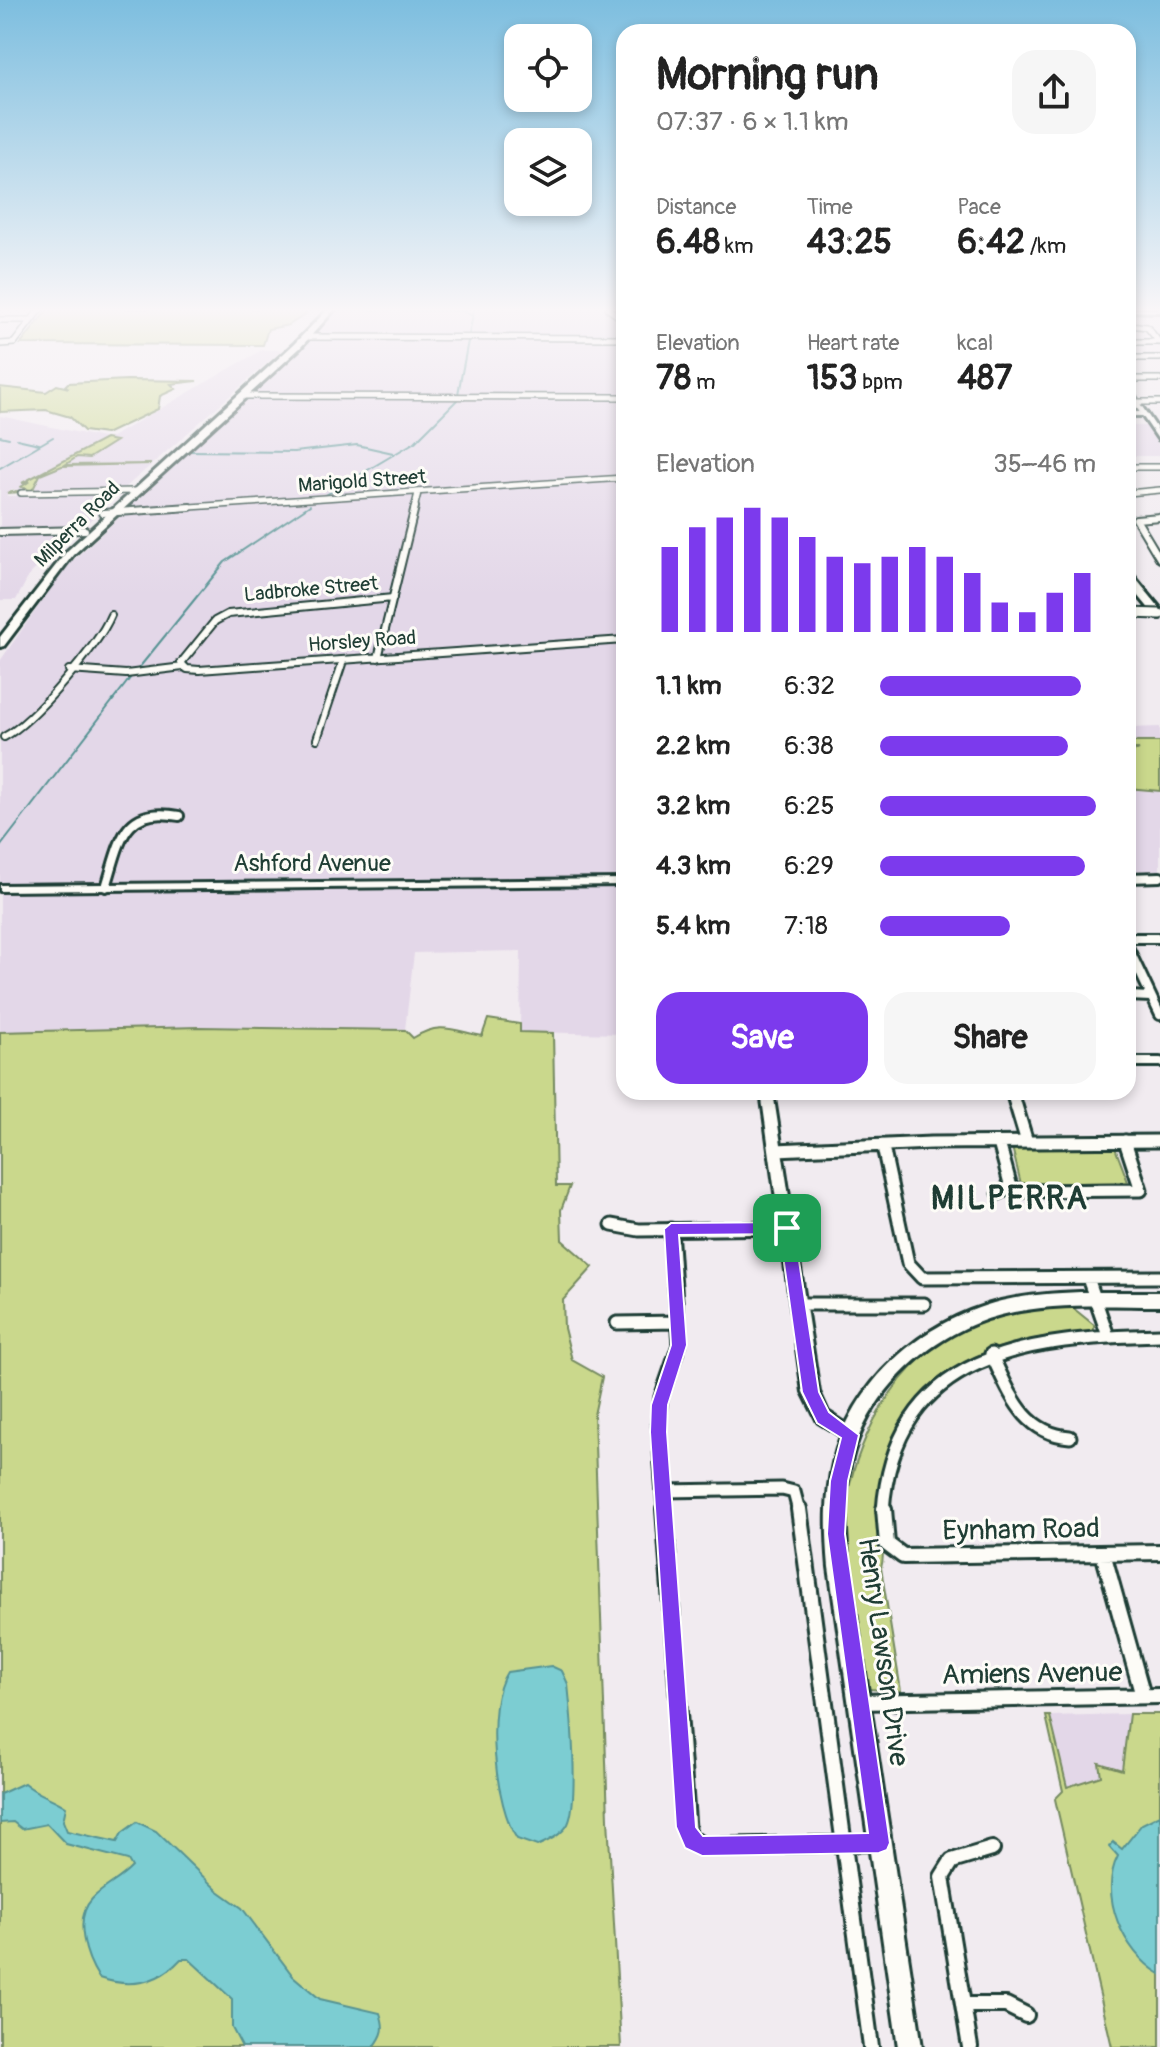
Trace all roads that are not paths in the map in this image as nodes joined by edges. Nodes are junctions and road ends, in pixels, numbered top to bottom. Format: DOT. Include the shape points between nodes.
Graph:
graph roads {
  1 [pos="228,405"];
  2 [pos="231,405"];
  3 [pos="1138,405"];
  4 [pos="1136,414"];
  5 [pos="1144,414"];
  6 [pos="1156,427"];
  7 [pos="1160,438"];
  8 [pos="1136,467"];
  9 [pos="1160,467"];
  10 [pos="616,479"];
  11 [pos="1160,490"];
  12 [pos="133,491"];
  13 [pos="1136,492"];
  14 [pos="21,493"];
  15 [pos="418,493"];
  16 [pos="107,514"];
  17 [pos="1160,517"];
  18 [pos="85,530"];
  19 [pos="0,532"];
  20 [pos="1160,559"];
  21 [pos="1136,586"];
  22 [pos="393,598"];
  23 [pos="1136,600"];
  24 [pos="1136,614"];
  25 [pos="111,615"];
  26 [pos="1160,615"];
  27 [pos="1160,628"];
  28 [pos="0,630"];
  29 [pos="616,641"];
  30 [pos="0,644"];
  31 [pos="378,658"];
  32 [pos="343,661"];
  33 [pos="183,667"];
  34 [pos="69,670"];
  35 [pos="4,737"];
  36 [pos="317,739"];
  37 [pos="179,816"];
  38 [pos="1160,877"];
  39 [pos="1136,878"];
  40 [pos="616,882"];
  41 [pos="106,887"];
  42 [pos="0,888"];
  43 [pos="1136,938"];
  44 [pos="1160,938"];
  45 [pos="1136,964"];
  46 [pos="1136,996"];
  47 [pos="1151,997"];
  48 [pos="1160,1015"];
  49 [pos="1136,1062"];
  50 [pos="1160,1062"];
  51 [pos="768,1100"];
  52 [pos="1014,1100"];
  53 [pos="1125,1141"];
  54 [pos="1160,1141"];
  55 [pos="1027,1142"];
  56 [pos="999,1143"];
  57 [pos="883,1147"];
  58 [pos="776,1150"];
  59 [pos="1011,1187"];
  60 [pos="999,1193"];
  61 [pos="612,1225"];
  62 [pos="787,1228"];
  63 [pos="671,1229"];
  64 [pos="1160,1277"];
  65 [pos="1088,1278"];
  66 [pos="1160,1299"];
  67 [pos="1096,1300"];
  68 [pos="798,1304"];
  69 [pos="924,1304"];
  70 [pos="678,1322"];
  71 [pos="617,1323"];
  72 [pos="1108,1336"];
  73 [pos="1159,1337"];
  74 [pos="991,1354"];
  75 [pos="851,1435"];
  76 [pos="1070,1437"];
  77 [pos="663,1491"];
  78 [pos="1160,1552"];
  79 [pos="1103,1553"];
  80 [pos="1143,1696"];
  81 [pos="1160,1696"];
  82 [pos="858,1702"];
  83 [pos="879,1843"];
  84 [pos="844,1844"];
  85 [pos="992,1849"];
  86 [pos="963,2005"];
  87 [pos="1026,2015"];
  88 [pos="871,2047"];
  89 [pos="910,2047"];
  90 [pos="970,2047"];
  1 -- 12 [label="main road, Milperra Road"];
  2 -- 12 [label="main road, Milperra Road"];
  3 -- 5 [label="main road"];
  4 -- 5 [label="street"];
  5 -- 6 [label="main road"];
  6 -- 7 [label="main road"];
  8 -- 9 [label="street"];
  10 -- 15 [label="street, Marigold Street"];
  11 -- 13 [label="street"];
  12 -- 14 [label="street"];
  12 -- 16 [label="main road, Milperra Road"];
  15 -- 16 [label="street, Marigold Street"];
  15 -- 22 [label="street"];
  16 -- 18 [label="main road, Milperra Road"];
  16 -- 30 [label="main road, Milperra Road" via="57,566"];
  17 -- 20 [label="street" via="1136,519"];
  18 -- 19 [label="street"];
  18 -- 28 [label="main road, Milperra Road" via="52,562"];
  21 -- 26 [label="highway"];
  22 -- 31 [label="street"];
  22 -- 33 [label="street, Ladbroke Street" via="233,612 215,621 181,659"];
  23 -- 27 [label="highway"];
  24 -- 26 [label="main road, bridge"];
  25 -- 34 [label="street"];
  29 -- 31 [label="street, Horsley Road"];
  31 -- 32 [label="street, Horsley Road"];
  32 -- 33 [label="street, Horsley Road"];
  32 -- 36 [label="street"];
  33 -- 34 [label="street, Horsley Road" via="123,676"];
  34 -- 35 [label="street" via="16,731"];
  37 -- 41 [label="street" via="152,813 133,819"];
  38 -- 39 [label="street"];
  40 -- 41 [label="main road, Ashford Avenue"];
  41 -- 42 [label="main road, Ashford Avenue"];
  43 -- 44 [label="street"];
  45 -- 47 [label="street"];
  46 -- 47 [label="street"];
  47 -- 48 [label="street"];
  49 -- 50 [label="street"];
  51 -- 58 [label="main road"];
  52 -- 55 [label="street"];
  53 -- 54 [label="street"];
  53 -- 55 [label="street"];
  53 -- 59 [label="street" via="1141,1190"];
  55 -- 56 [label="street"];
  56 -- 57 [label="street"];
  56 -- 59 [label="street"];
  57 -- 58 [label="street"];
  57 -- 65 [label="street" via="908,1263 922,1278"];
  58 -- 62 [label="main road"];
  59 -- 60 [label="street"];
  61 -- 63 [label="street"];
  62 -- 63 [label="street"];
  62 -- 68 [label="main road"];
  63 -- 70 [label="street"];
  64 -- 65 [label="street"];
  65 -- 67 [label="street"];
  66 -- 67 [label="main road, Henry Lawson Drive"];
  67 -- 72 [label="street"];
  67 -- 75 [label="main road, Henry Lawson Drive" via="1013,1306 948,1327 899,1365"];
  68 -- 69 [label="street"];
  68 -- 75 [label="main road" via="817,1410"];
  70 -- 71 [label="street"];
  70 -- 77 [label="street" via="678,1354 658,1413"];
  72 -- 73 [label="street"];
  72 -- 74 [label="street" via="1037,1341"];
  74 -- 76 [label="street" via="1035,1431 1049,1438"];
  74 -- 79 [label="street, Eynham Road" via="945,1383 905,1431 884,1501 887,1544 908,1556"];
  75 -- 82 [label="main road, Henry Lawson Drive" via="839,1481 836,1534"];
  77 -- 84 [label="street" via="782,1489 796,1495"];
  77 -- 84 [label="street" via="688,1835 702,1846"];
  78 -- 79 [label="street, Eynham Road"];
  79 -- 80 [label="street"];
  80 -- 81 [label="street, Amiens Avenue"];
  80 -- 82 [label="street, Amiens Avenue"];
  82 -- 83 [label="main road, Henry Lawson Drive"];
  83 -- 84 [label="street"];
  83 -- 89 [label="main road, Henry Lawson Drive"];
  84 -- 88 [label="street"];
  85 -- 86 [label="street" via="952,1861 944,1870"];
  86 -- 87 [label="street" via="1006,2005"];
  86 -- 90 [label="street"];
}
